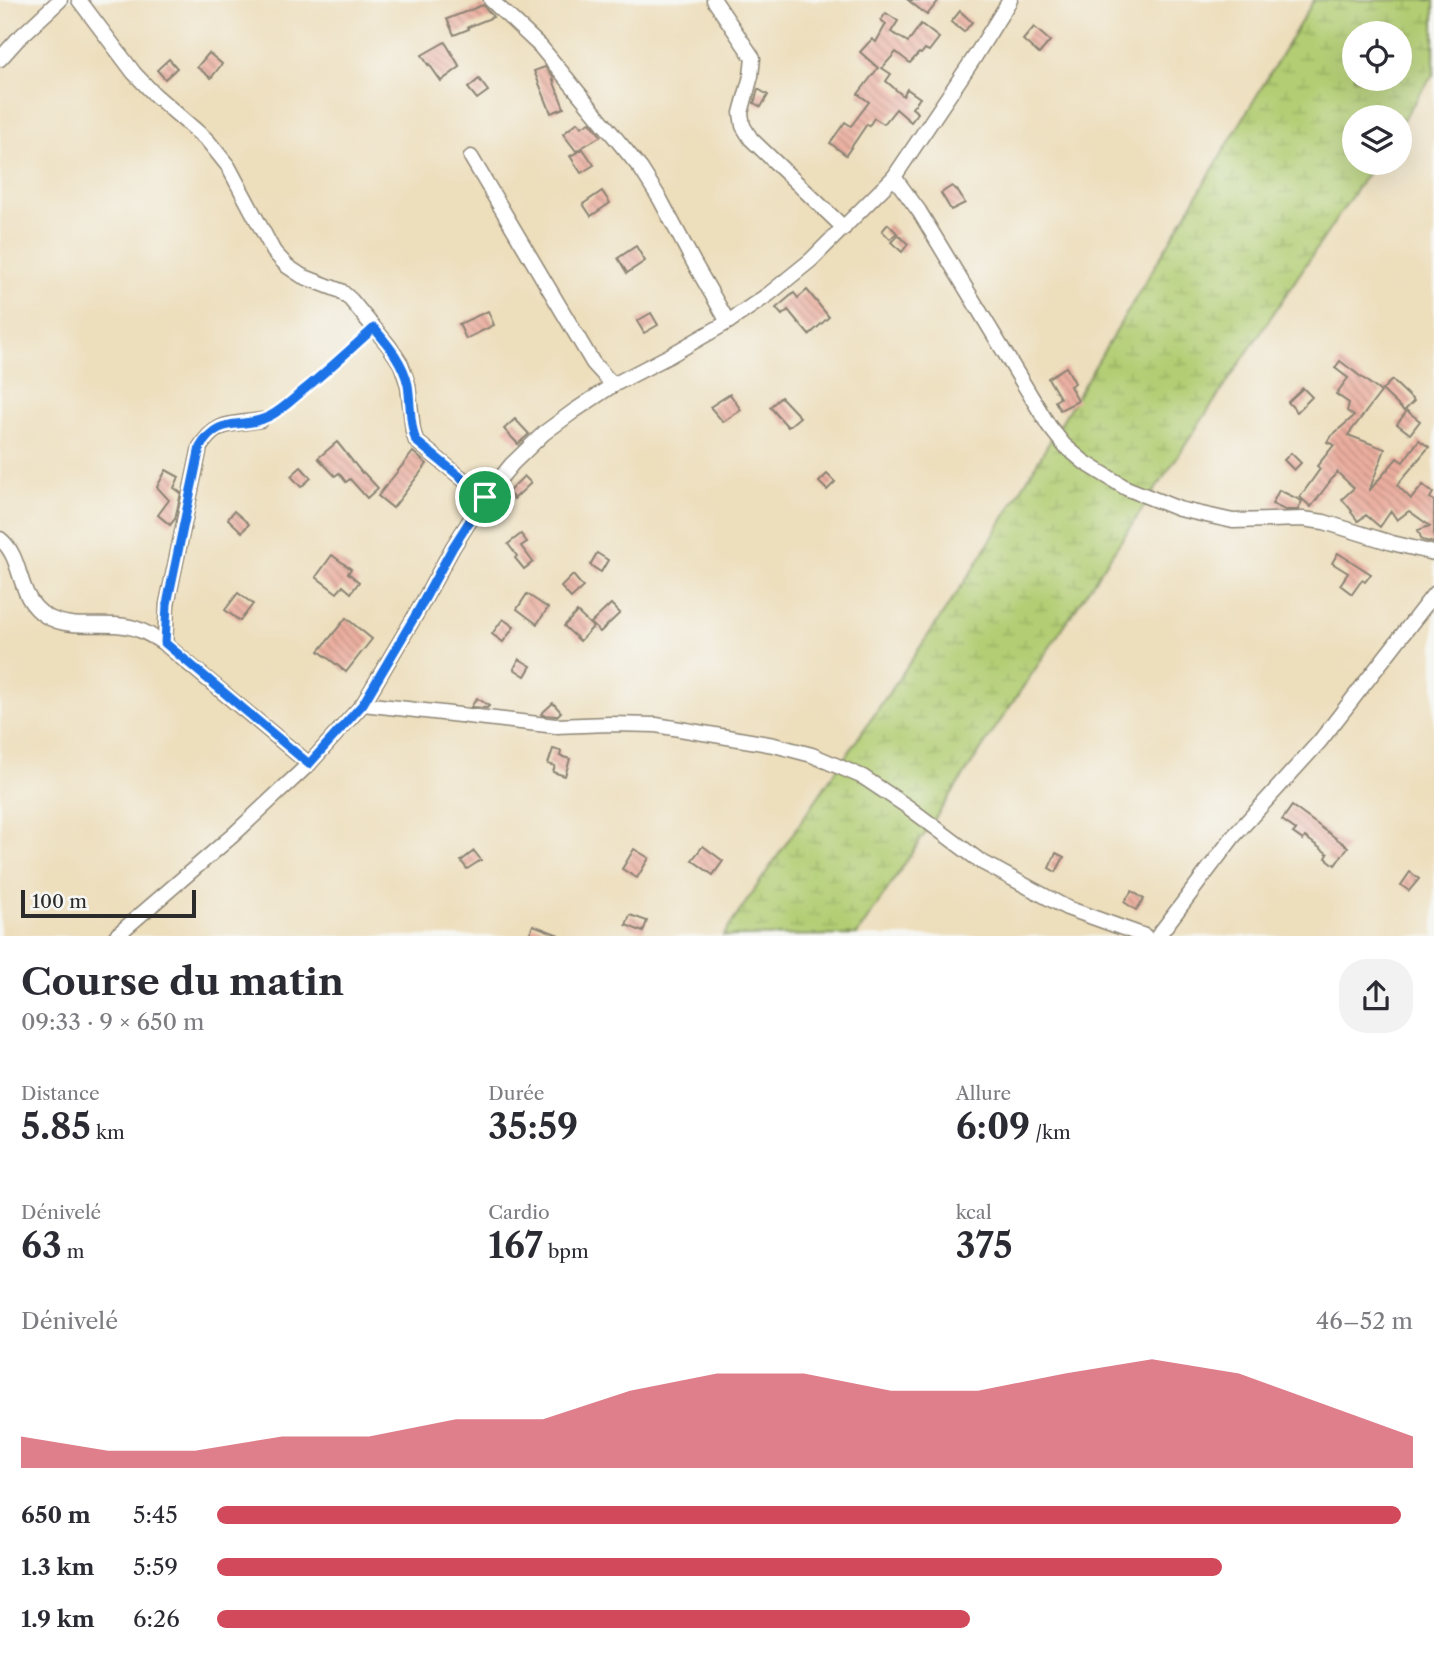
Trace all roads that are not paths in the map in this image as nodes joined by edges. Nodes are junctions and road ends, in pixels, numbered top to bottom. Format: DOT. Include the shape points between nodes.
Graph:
graph roads {
  1 [pos="60,0"];
  2 [pos="79,0"];
  3 [pos="491,0"];
  4 [pos="714,0"];
  5 [pos="1010,0"];
  6 [pos="0,59"];
  7 [pos="471,157"];
  8 [pos="894,177"];
  9 [pos="844,228"];
  10 [pos="728,323"];
  11 [pos="613,385"];
  12 [pos="261,420"];
  13 [pos="485,497"];
  14 [pos="0,539"];
  15 [pos="1434,553"];
  16 [pos="1434,594"];
  17 [pos="165,643"];
  18 [pos="363,704"];
  19 [pos="309,764"];
  20 [pos="116,936"];
  21 [pos="1145,936"];
  22 [pos="1157,936"];
  1 -- 6 [label="street"];
  2 -- 13 [label="street" via="134,73 228,166 274,252 302,276 341,291 389,346 408,385 416,441"];
  3 -- 10 [label="street" via="540,46 641,170"];
  4 -- 9 [label="street" via="753,58 741,113 743,126"];
  5 -- 8 [label="street"];
  7 -- 11 [label="street" via="593,363"];
  8 -- 9 [label="street"];
  8 -- 15 [label="street" via="1049,426 1084,462 1126,488 1179,509 1233,521 1324,522"];
  9 -- 10 [label="street" via="811,260"];
  10 -- 11 [label="street"];
  11 -- 13 [label="street" via="544,433"];
  12 -- 17 [label="street" via="214,429 200,447 167,604"];
  13 -- 18 [label="street"];
  14 -- 17 [label="street" via="14,556 25,593 45,616 86,625 136,628"];
  16 -- 22 [label="street" via="1320,741 1233,837"];
  17 -- 19 [label="street"];
  18 -- 19 [label="street"];
  18 -- 21 [label="street" via="556,726 656,725 812,755 863,776 980,861 1067,908"];
  19 -- 20 [label="street"];
}
